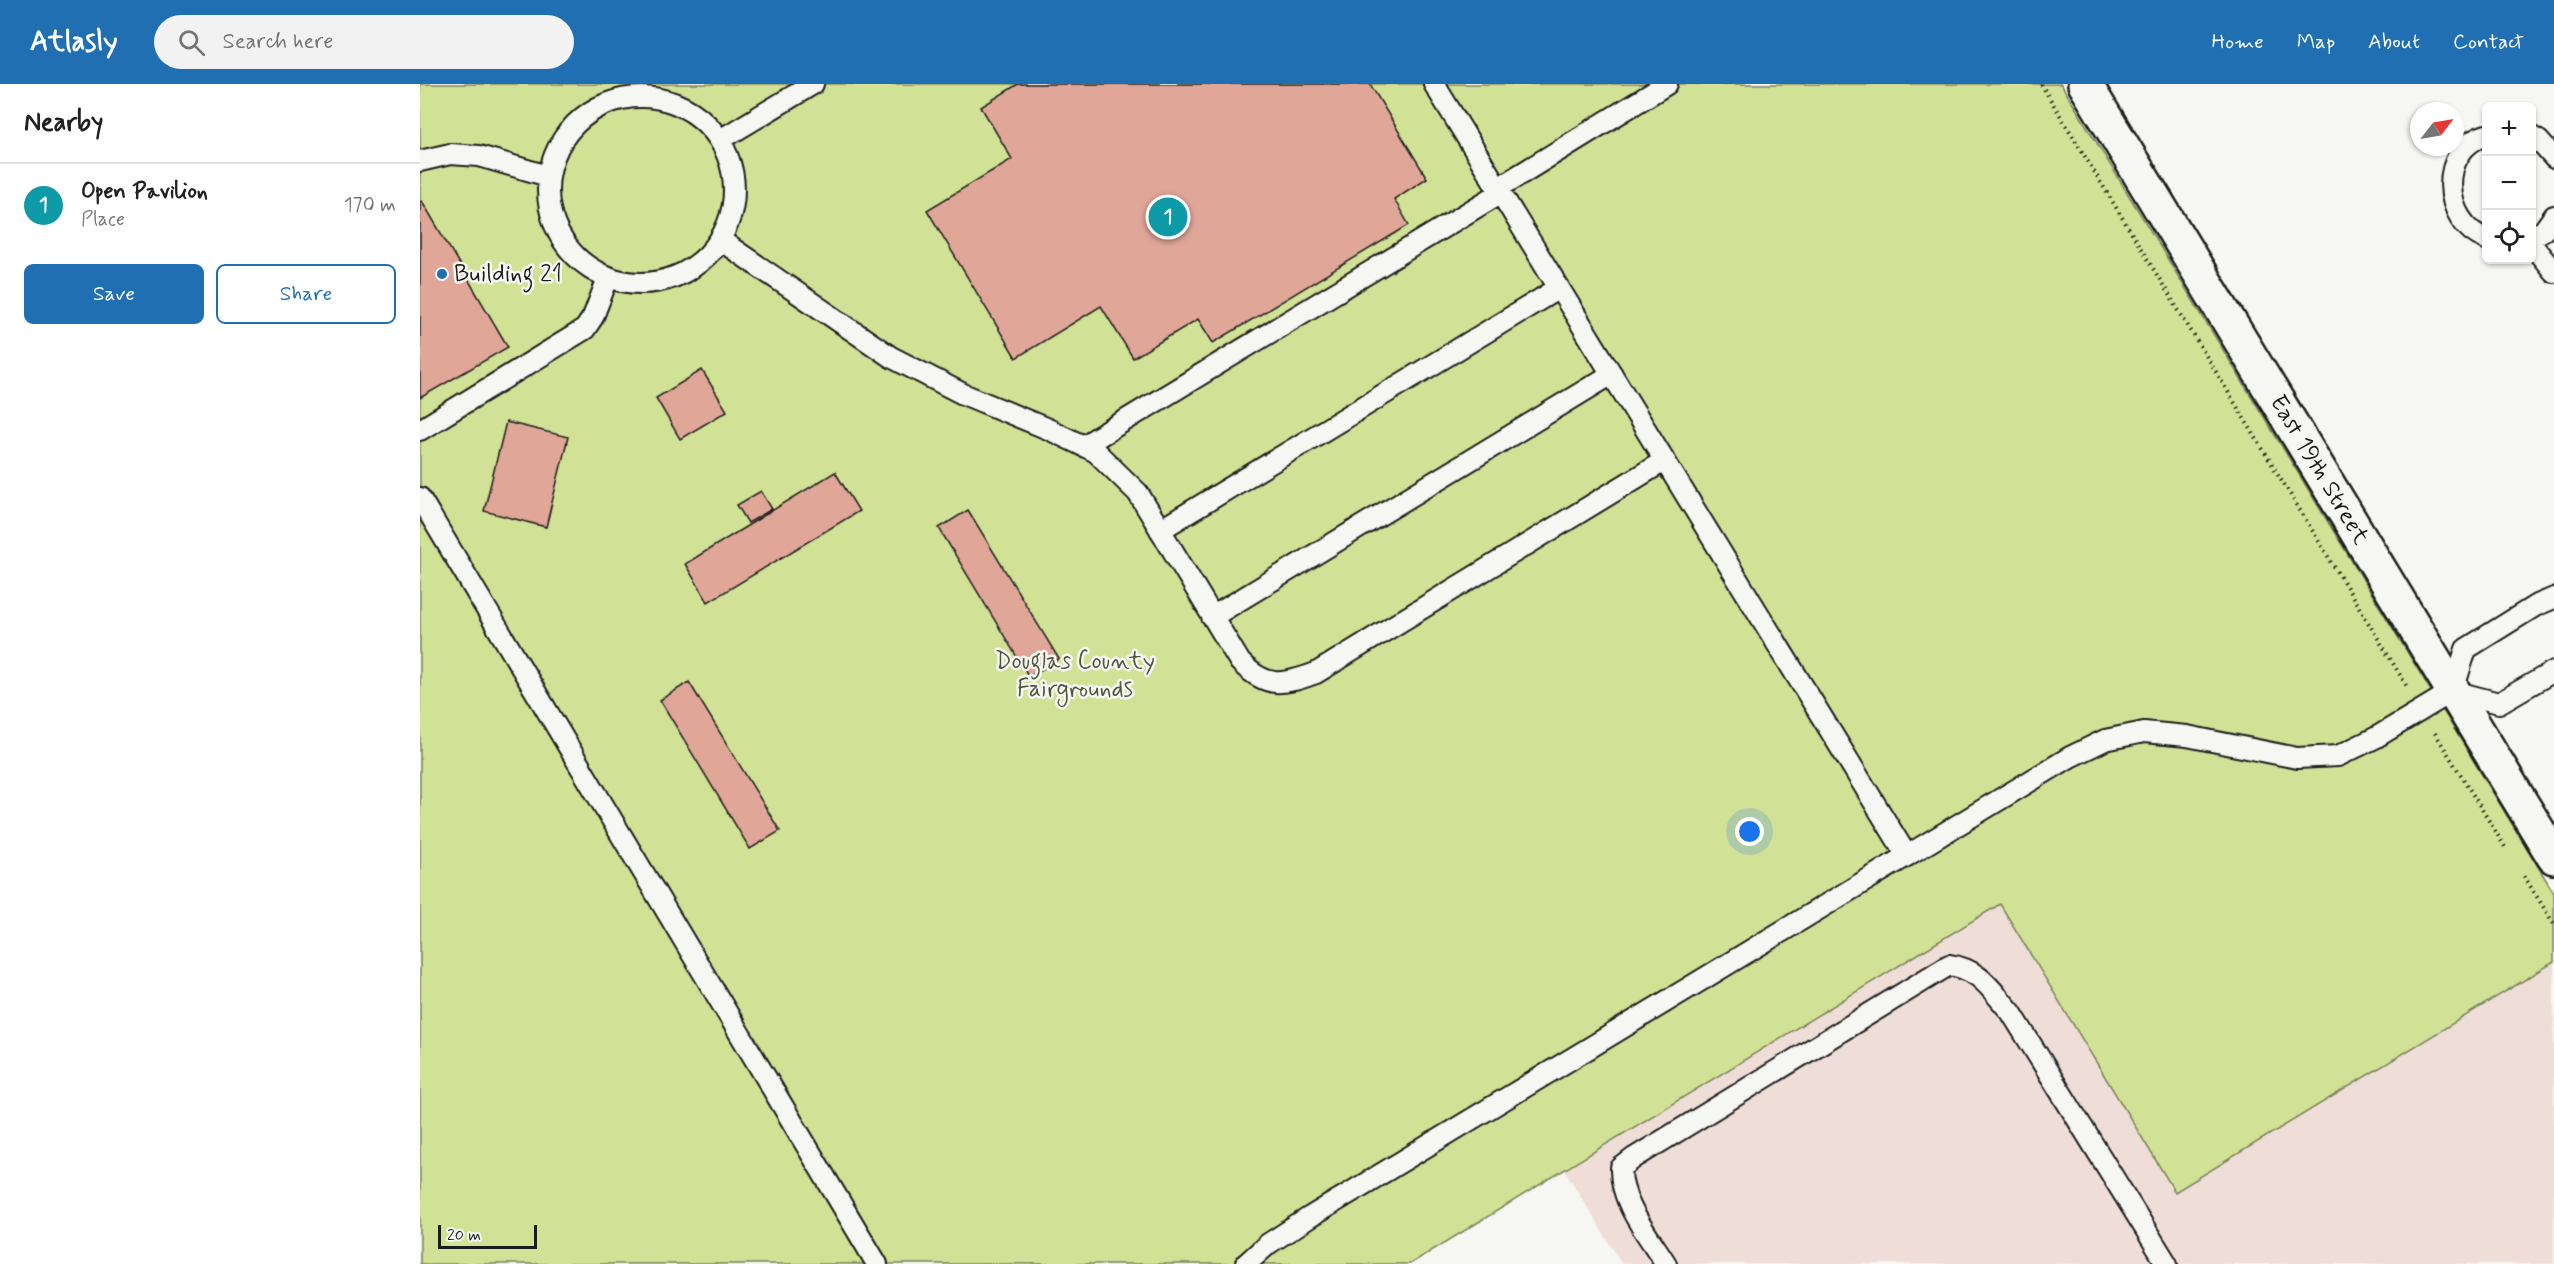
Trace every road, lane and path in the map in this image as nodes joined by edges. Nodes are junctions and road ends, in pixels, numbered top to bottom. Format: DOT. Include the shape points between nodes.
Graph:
graph roads {
  1 [pos="813,84"];
  2 [pos="1434,84"];
  3 [pos="1667,84"];
  4 [pos="2041,84"];
  5 [pos="2085,84"];
  6 [pos="630,90"];
  7 [pos="2482,138"];
  8 [pos="2536,139"];
  9 [pos="720,140"];
  10 [pos="2554,158"];
  11 [pos="420,161"];
  12 [pos="548,176"];
  13 [pos="1499,191"];
  14 [pos="2554,216"];
  15 [pos="2536,235"];
  16 [pos="2482,237"];
  17 [pos="720,240"];
  18 [pos="2536,250"];
  19 [pos="2554,272"];
  20 [pos="608,278"];
  21 [pos="1559,288"];
  22 [pos="1612,374"];
  23 [pos="420,430"];
  24 [pos="1083,446"];
  25 [pos="1664,461"];
  26 [pos="420,498"];
  27 [pos="1160,530"];
  28 [pos="2554,598"];
  29 [pos="1212,616"];
  30 [pos="2554,671"];
  31 [pos="2453,691"];
  32 [pos="2422,710"];
  33 [pos="2506,848"];
  34 [pos="1907,856"];
  35 [pos="2554,857"];
  36 [pos="2518,867"];
  37 [pos="2554,924"];
  38 [pos="877,1264"];
  39 [pos="1246,1264"];
  40 [pos="1666,1264"];
  41 [pos="2167,1264"];
  1 -- 9 [label="lane"];
  2 -- 13 [label="lane"];
  3 -- 13 [label="lane"];
  4 -- 32 [label="path"];
  5 -- 31 [label="street, East 19th Street"];
  6 -- 9 [label="lane" via="673,102 699,117"];
  6 -- 12 [label="lane" via="587,113 566,134"];
  7 -- 16 [label="lane" via="2466,147 2453,167 2450,187 2453,206 2463,223"];
  8 -- 10 [label="lane"];
  9 -- 17 [label="lane" via="732,170 733,201 728,227"];
  11 -- 12 [label="lane" via="450,154 479,156"];
  12 -- 20 [label="lane" via="552,219 566,246 589,268"];
  13 -- 21 [label="lane"];
  13 -- 24 [label="lane"];
  14 -- 15 [label="lane"];
  17 -- 20 [label="lane" via="706,257 680,274 650,283"];
  17 -- 24 [label="lane" via="891,357 963,394"];
  18 -- 19 [label="lane"];
  20 -- 23 [label="lane" via="585,329"];
  21 -- 22 [label="lane"];
  21 -- 27 [label="lane"];
  22 -- 25 [label="lane"];
  22 -- 29 [label="lane"];
  24 -- 27 [label="lane" via="1096,452 1138,493"];
  25 -- 29 [label="lane" via="1316,673 1293,681 1274,682 1254,676 1240,662"];
  25 -- 34 [label="lane"];
  26 -- 38 [label="lane"];
  27 -- 29 [label="lane"];
  28 -- 31 [label="lane" via="2466,649"];
  30 -- 31 [label="lane" via="2499,703"];
  31 -- 32 [label="lane"];
  31 -- 35 [label="street, East 19th Street"];
  32 -- 33 [label="path"];
  32 -- 34 [label="lane" via="2338,756 2297,758 2187,736 2144,732 2105,740 2070,757"];
  34 -- 39 [label="lane" via="1310,1217 1268,1244"];
  36 -- 37 [label="path"];
  40 -- 41 [label="lane" via="1634,1212 1620,1182 1621,1168 1949,965 1966,967 2011,1012"];
}
